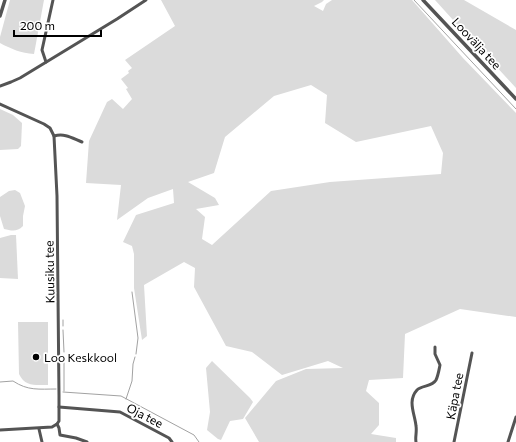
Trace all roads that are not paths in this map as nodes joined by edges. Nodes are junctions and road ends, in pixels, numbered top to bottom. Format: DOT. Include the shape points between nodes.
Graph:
graph roads {
  1 [pos="5,0"];
  2 [pos="53,0"];
  3 [pos="146,0"];
  4 [pos="423,0"];
  5 [pos="0,16"];
  6 [pos="46,62"];
  7 [pos="0,84"];
  8 [pos="516,99"];
  9 [pos="0,104"];
  10 [pos="54,136"];
  11 [pos="82,142"];
  12 [pos="435,347"];
  13 [pos="472,353"];
  14 [pos="59,407"];
  15 [pos="516,417"];
  16 [pos="58,423"];
  17 [pos="39,429"];
  18 [pos="0,430"];
  19 [pos="42,442"];
  20 [pos="87,442"];
  21 [pos="172,442"];
  22 [pos="416,442"];
  23 [pos="454,442"];
  24 [pos="508,442"];
  1 -- 5 [label="street"];
  2 -- 6 [label="street" via="42,50"];
  3 -- 6 [label="street"];
  4 -- 8 [label="street, Loovälja tee"];
  6 -- 7 [label="street" via="15,80"];
  9 -- 10 [label="street" via="47,126"];
  10 -- 11 [label="street" via="67,135"];
  10 -- 14 [label="street, Kuusiku tee"];
  12 -- 22 [label="street" via="440,365 436,381 418,389 412,399"];
  13 -- 23 [label="street, Käpa tee"];
  14 -- 16 [label="street, Kuusiku tee"];
  14 -- 21 [label="street, Oja tee" via="120,412"];
  15 -- 24 [label="street"];
  16 -- 17 [label="street" via="52,427"];
  16 -- 20 [label="street" via="60,435"];
  17 -- 18 [label="street"];
  17 -- 19 [label="street"];
}
